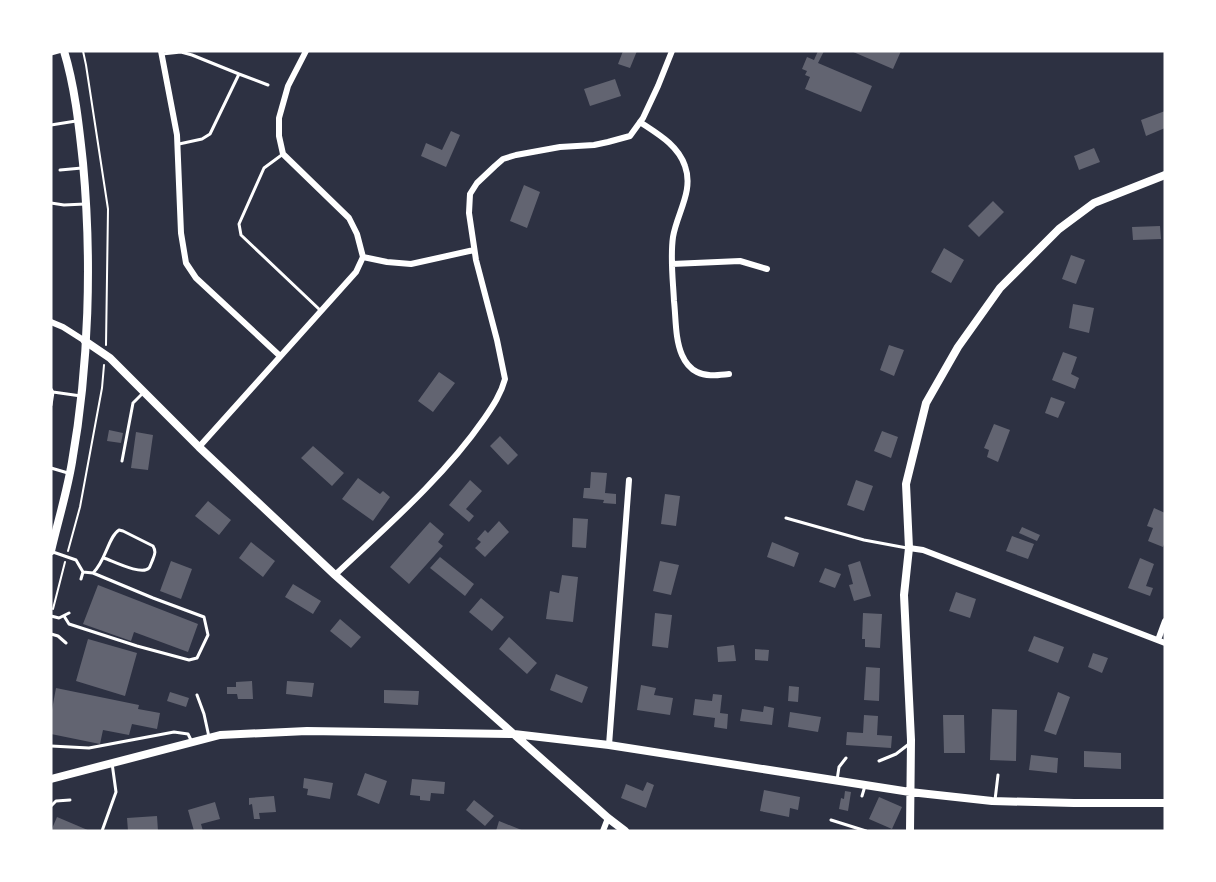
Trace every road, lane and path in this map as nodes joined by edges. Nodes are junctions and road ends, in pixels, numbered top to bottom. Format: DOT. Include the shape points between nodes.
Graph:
graph roads {
  1 [pos="63,51"];
  2 [pos="306,51"];
  3 [pos="672,51"];
  4 [pos="161,53"];
  5 [pos="51,54"];
  6 [pos="239,74"];
  7 [pos="268,85"];
  8 [pos="78,121"];
  9 [pos="640,122"];
  10 [pos="51,125"];
  11 [pos="177,145"];
  12 [pos="283,154"];
  13 [pos="83,168"];
  14 [pos="60,170"];
  15 [pos="1165,175"];
  16 [pos="51,203"];
  17 [pos="86,204"];
  18 [pos="474,250"];
  19 [pos="363,257"];
  20 [pos="672,264"];
  21 [pos="767,269"];
  22 [pos="321,311"];
  23 [pos="51,322"];
  24 [pos="85,341"];
  25 [pos="280,356"];
  26 [pos="729,374"];
  27 [pos="52,390"];
  28 [pos="144,392"];
  29 [pos="81,396"];
  30 [pos="51,405"];
  31 [pos="199,447"];
  32 [pos="122,460"];
  33 [pos="51,468"];
  34 [pos="70,473"];
  35 [pos="629,480"];
  36 [pos="786,518"];
  37 [pos="909,548"];
  38 [pos="51,551"];
  39 [pos="104,558"];
  40 [pos="83,572"];
  41 [pos="93,573"];
  42 [pos="335,575"];
  43 [pos="81,579"];
  44 [pos="69,613"];
  45 [pos="51,616"];
  46 [pos="64,616"];
  47 [pos="1165,621"];
  48 [pos="51,634"];
  49 [pos="1158,640"];
  50 [pos="66,643"];
  51 [pos="1165,643"];
  52 [pos="197,695"];
  53 [pos="514,734"];
  54 [pos="209,738"];
  55 [pos="192,742"];
  56 [pos="911,743"];
  57 [pos="609,745"];
  58 [pos="51,746"];
  59 [pos="846,758"];
  60 [pos="879,761"];
  61 [pos="112,763"];
  62 [pos="998,775"];
  63 [pos="51,779"];
  64 [pos="837,780"];
  65 [pos="866,785"];
  66 [pos="910,792"];
  67 [pos="862,796"];
  68 [pos="70,800"];
  69 [pos="995,801"];
  70 [pos="1165,803"];
  71 [pos="51,806"];
  72 [pos="608,818"];
  73 [pos="831,820"];
  74 [pos="102,831"];
  75 [pos="603,831"];
  76 [pos="625,831"];
  77 [pos="866,831"];
  78 [pos="910,831"];
  1 -- 5 [label="lane"];
  1 -- 8 [label="main road"];
  2 -- 12 [label="street" via="288,86 279,118"];
  3 -- 9 [label="street"];
  4 -- 6 [label="lane" via="181,52"];
  4 -- 11 [label="street"];
  6 -- 7 [label="lane"];
  6 -- 11 [label="lane" via="210,134"];
  8 -- 10 [label="lane"];
  8 -- 13 [label="main road"];
  9 -- 18 [label="street" via="630,136 608,142 503,159 470,194"];
  9 -- 20 [label="street" via="665,138 685,166 688,180 673,235"];
  11 -- 25 [label="street" via="186,263 196,278"];
  12 -- 19 [label="street" via="349,218"];
  12 -- 22 [label="lane" via="264,168 239,224 241,236"];
  13 -- 14 [label="lane"];
  13 -- 17 [label="main road"];
  15 -- 37 [label="street" via="1094,203 1059,229 1000,288 958,347 926,403 906,484"];
  16 -- 17 [label="lane"];
  17 -- 24 [label="main road"];
  18 -- 19 [label="street" via="411,264"];
  18 -- 42 [label="street" via="505,379 501,392 469,441"];
  19 -- 22 [label="street" via="356,272"];
  20 -- 21 [label="street" via="740,261"];
  20 -- 26 [label="street" via="677,339 682,355 697,372 711,376"];
  22 -- 25 [label="street"];
  23 -- 24 [label="street"];
  24 -- 28 [label="street" via="110,358"];
  24 -- 29 [label="main road"];
  25 -- 31 [label="street"];
  27 -- 29 [label="lane"];
  27 -- 30 [label="lane"];
  28 -- 31 [label="street"];
  28 -- 32 [label="lane" via="133,403"];
  29 -- 34 [label="main road"];
  31 -- 42 [label="street"];
  33 -- 34 [label="lane"];
  34 -- 38 [label="main road"];
  35 -- 57 [label="street"];
  36 -- 37 [label="lane"];
  37 -- 49 [label="street"];
  37 -- 56 [label="street" via="904,595"];
  38 -- 40 [label="lane" via="76,560"];
  39 -- 39 [label="lane" via="119,530 155,549 150,567 143,571"];
  39 -- 41 [label="lane"];
  40 -- 41 [label="lane"];
  40 -- 43 [label="lane"];
  41 -- 46 [label="lane" via="204,617 208,635 197,657 189,660 107,637 69,624"];
  42 -- 53 [label="street"];
  44 -- 46 [label="lane"];
  45 -- 46 [label="lane"];
  47 -- 49 [label="street"];
  48 -- 50 [label="lane"];
  49 -- 51 [label="street"];
  52 -- 54 [label="lane"];
  53 -- 54 [label="street" via="307,730"];
  53 -- 57 [label="street"];
  53 -- 72 [label="street"];
  54 -- 55 [label="street"];
  55 -- 58 [label="lane" via="188,734 174,732 89,748"];
  55 -- 61 [label="street"];
  56 -- 60 [label="lane"];
  56 -- 66 [label="street"];
  57 -- 64 [label="street"];
  59 -- 64 [label="lane" via="839,767"];
  61 -- 63 [label="street"];
  61 -- 74 [label="lane" via="116,792"];
  62 -- 69 [label="lane"];
  64 -- 65 [label="street"];
  65 -- 66 [label="street"];
  65 -- 67 [label="lane"];
  66 -- 69 [label="street"];
  66 -- 78 [label="street"];
  68 -- 71 [label="lane" via="56,801"];
  69 -- 70 [label="street"];
  72 -- 75 [label="street"];
  72 -- 76 [label="street"];
  73 -- 77 [label="lane"];
}
